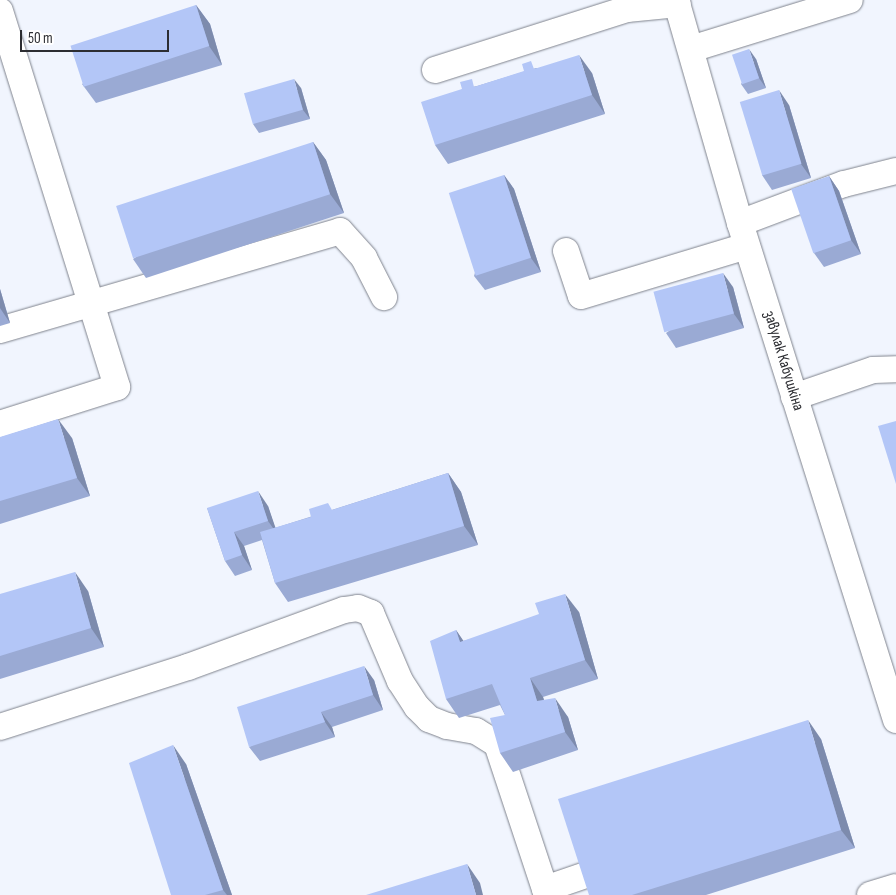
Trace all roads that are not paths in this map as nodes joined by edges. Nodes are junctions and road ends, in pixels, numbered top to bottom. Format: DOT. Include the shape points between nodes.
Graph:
graph roads {
  1 [pos="850,0"];
  2 [pos="677,2"];
  3 [pos="0,11"];
  4 [pos="691,49"];
  5 [pos="435,70"];
  6 [pos="896,171"];
  7 [pos="744,234"];
  8 [pos="566,251"];
  9 [pos="384,297"];
  10 [pos="91,302"];
  11 [pos="0,330"];
  12 [pos="896,369"];
  13 [pos="794,397"];
  14 [pos="0,424"];
  15 [pos="896,720"];
  16 [pos="0,727"];
  17 [pos="583,876"];
  18 [pos="896,887"];
  19 [pos="546,892"];
  20 [pos="870,895"];
  1 -- 4 [label="street"];
  2 -- 4 [label="street, завулак Кабушкіна"];
  2 -- 5 [label="street" via="627,9"];
  3 -- 10 [label="street"];
  4 -- 7 [label="street, завулак Кабушкіна"];
  6 -- 7 [label="street" via="844,184"];
  7 -- 8 [label="street" via="581,296"];
  7 -- 13 [label="street, завулак Кабушкіна"];
  9 -- 10 [label="street" via="364,258 340,232"];
  10 -- 11 [label="street"];
  10 -- 14 [label="street" via="117,387"];
  12 -- 13 [label="street" via="873,370"];
  13 -- 15 [label="street, завулак Кабушкіна"];
  16 -- 19 [label="street" via="188,667 344,610 358,608 371,613 400,681 428,719 476,731 497,744"];
  17 -- 19 [label="street"];
  18 -- 20 [label="street"];
}
